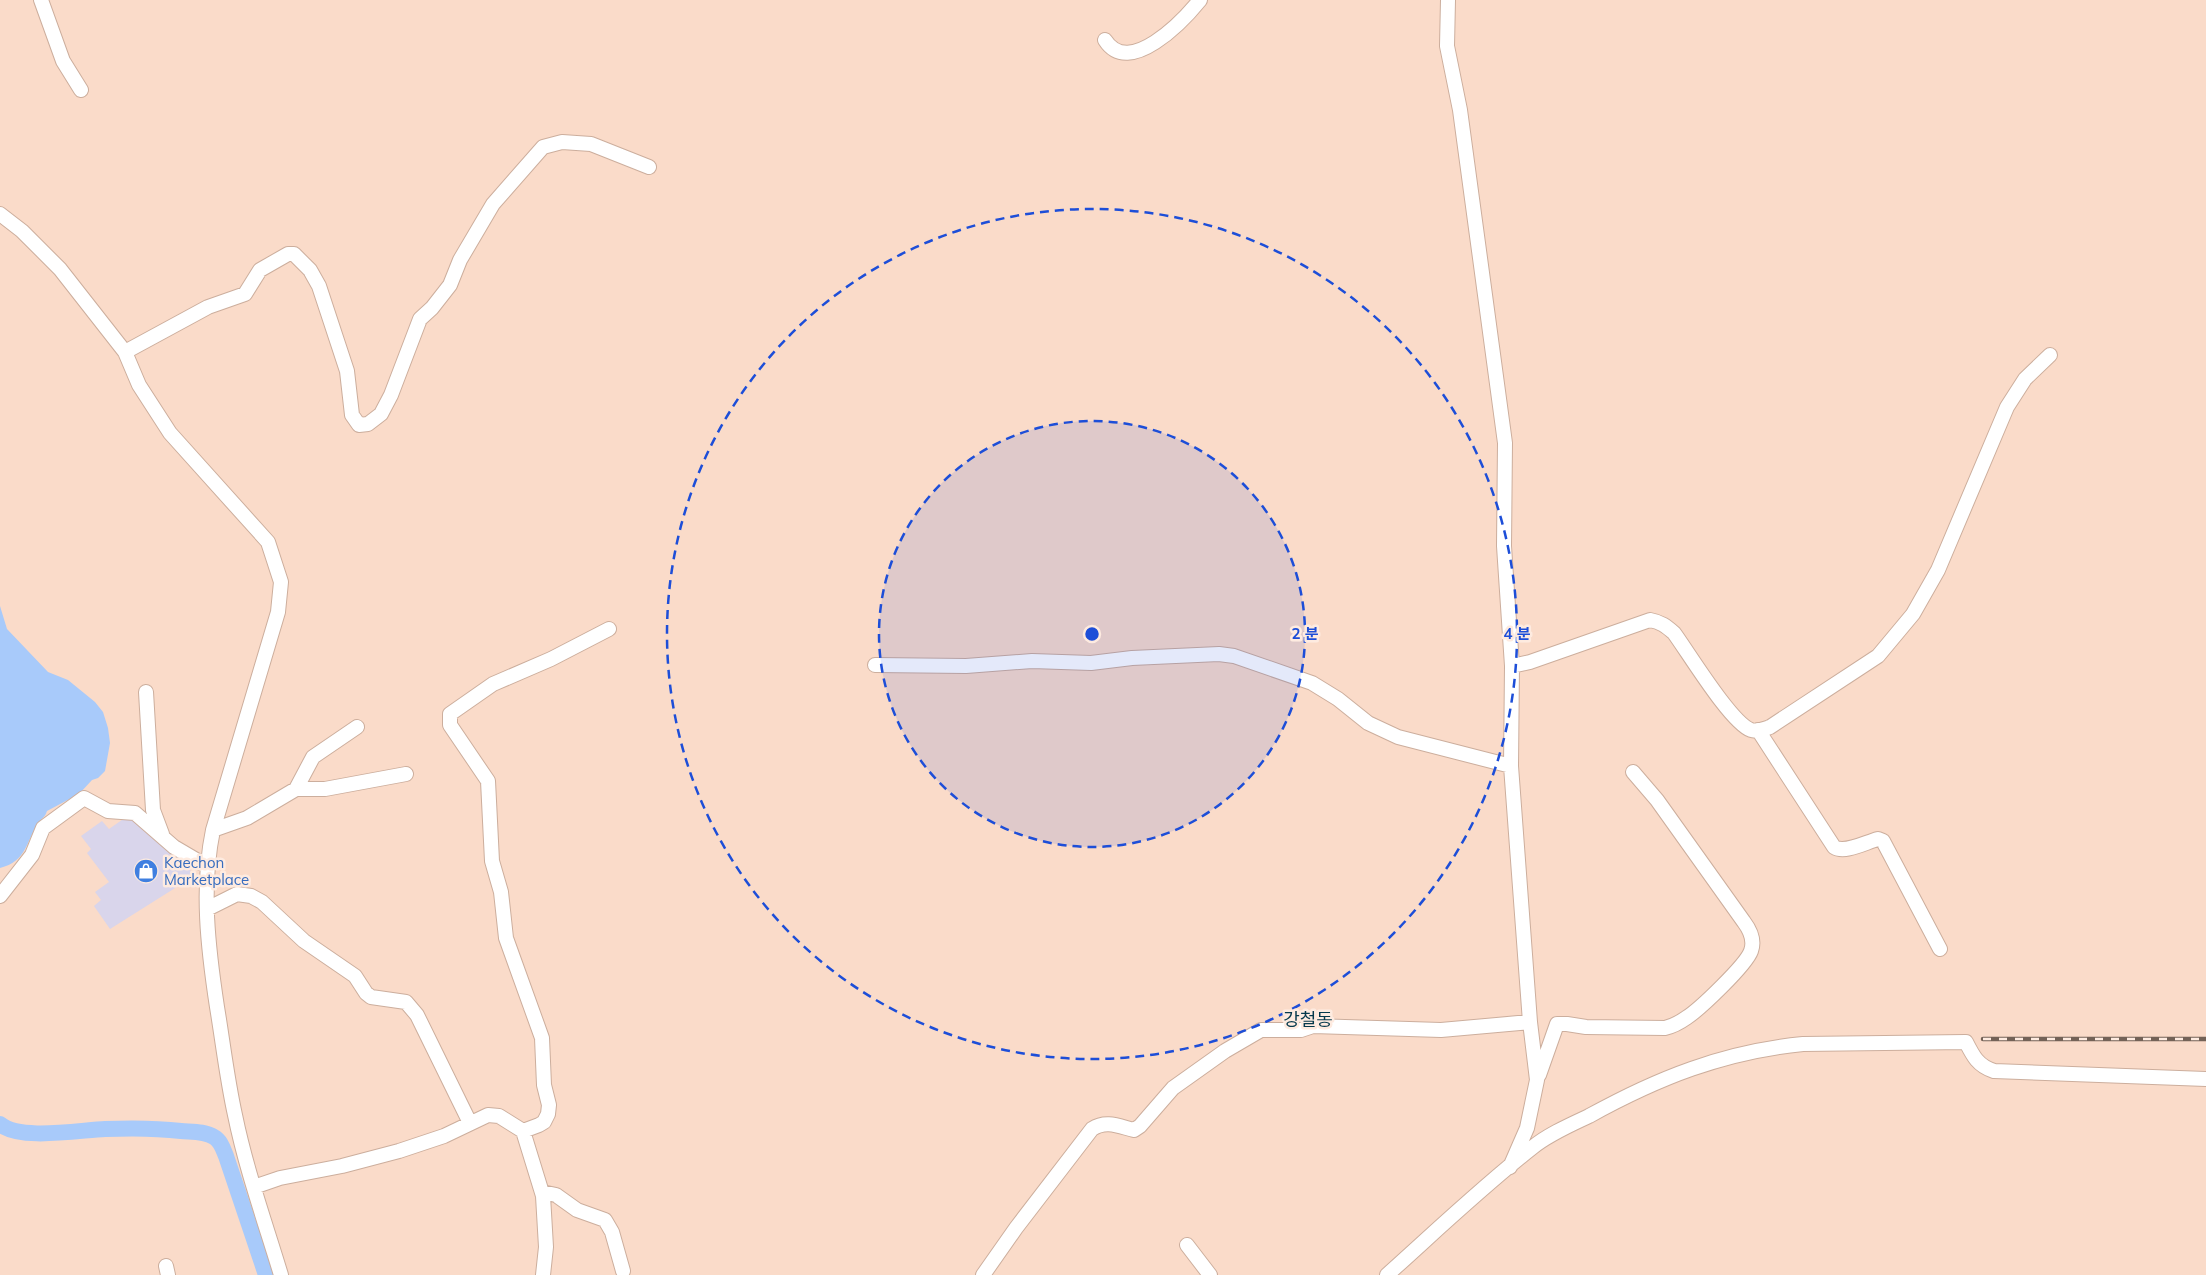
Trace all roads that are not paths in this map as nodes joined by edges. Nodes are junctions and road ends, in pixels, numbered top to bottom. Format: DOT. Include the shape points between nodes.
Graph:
graph roads {
  1 [pos="41,0"];
  2 [pos="1200,0"];
  3 [pos="1448,0"];
  4 [pos="1105,40"];
  5 [pos="81,90"];
  6 [pos="649,167"];
  7 [pos="0,214"];
  8 [pos="125,352"];
  9 [pos="2050,355"];
  10 [pos="609,629"];
  11 [pos="875,665"];
  12 [pos="1512,666"];
  13 [pos="146,692"];
  14 [pos="357,727"];
  15 [pos="1758,730"];
  16 [pos="1510,766"];
  17 [pos="1633,772"];
  18 [pos="406,774"];
  19 [pos="296,789"];
  20 [pos="213,830"];
  21 [pos="163,837"];
  22 [pos="208,867"];
  23 [pos="0,896"];
  24 [pos="207,909"];
  25 [pos="1940,949"];
  26 [pos="1530,1022"];
  27 [pos="2206,1079"];
  28 [pos="1537,1080"];
  29 [pos="470,1123"];
  30 [pos="523,1131"];
  31 [pos="1510,1167"];
  32 [pos="254,1187"];
  33 [pos="542,1192"];
  34 [pos="1187,1245"];
  35 [pos="623,1271"];
  36 [pos="281,1275"];
  37 [pos="543,1275"];
  38 [pos="983,1275"];
  39 [pos="1210,1275"];
  40 [pos="1387,1275"];
  1 -- 5 [label="street" via="63,61"];
  2 -- 4 [label="street" via="1175,27 1153,44 1123,53 1114,51"];
  3 -- 12 [label="street" via="1447,46 1460,110 1505,442 1504,546"];
  6 -- 8 [label="street" via="591,144 562,142 543,147 493,204 460,260 450,285 420,319 391,395 381,414 368,424 359,425 352,414 347,371 319,286 310,270 294,254 288,254 260,270 245,294 208,307"];
  7 -- 8 [label="street" via="60,269"];
  8 -- 20 [label="street" via="139,385 170,433 268,542 281,582 273,631"];
  9 -- 15 [label="street" via="2025,379 2007,407 1938,570 1913,614 1878,656 1770,727"];
  10 -- 30 [label="street" via="552,659 493,684 450,714 450,725 488,781 492,861 501,892 506,938 542,1038 548,1114 539,1126"];
  11 -- 16 [label="street" via="966,666 1032,661 1091,663 1219,654 1234,656 1312,683 1382,730"];
  12 -- 15 [label="street" via="1650,620 1658,621 1674,632 1720,700 1746,727"];
  12 -- 16 [label="street"];
  13 -- 21 [label="street" via="153,810"];
  14 -- 19 [label="street" via="313,756"];
  15 -- 25 [label="street" via="1834,847 1838,850 1878,839 1883,841"];
  16 -- 26 [label="street"];
  17 -- 28 [label="street" via="1657,800 1750,930 1752,949 1748,959 1726,981 1688,1018 1676,1025 1665,1028 1557,1024"];
  18 -- 19 [label="street" via="326,789"];
  19 -- 20 [label="street" via="247,818"];
  20 -- 22 [label="street"];
  21 -- 22 [label="street"];
  21 -- 23 [label="street" via="135,813 108,811 84,798 42,828 32,855"];
  22 -- 24 [label="street"];
  24 -- 29 [label="street" via="237,894 251,896 262,902 304,941 355,976 371,997 406,1002 417,1015"];
  24 -- 32 [label="street" via="228,1078"];
  26 -- 28 [label="street"];
  26 -- 38 [label="street" via="1441,1030 1313,1026 1295,1031 1261,1030 1174,1088 1134,1130 1100,1124 1092,1129"];
  27 -- 31 [label="street" via="1994,1071 1982,1067 1966,1042 1777,1046 1705,1063 1639,1090 1534,1146"];
  28 -- 31 [label="street" via="1527,1128"];
  29 -- 30 [label="street" via="488,1115 499,1116"];
  29 -- 32 [label="street" via="444,1136 399,1151"];
  30 -- 33 [label="street"];
  31 -- 40 [label="street"];
  32 -- 36 [label="street"];
  33 -- 35 [label="street" via="556,1194 577,1210 605,1220 612,1232"];
  33 -- 37 [label="street" via="546,1247"];
  34 -- 39 [label="street"];
}
